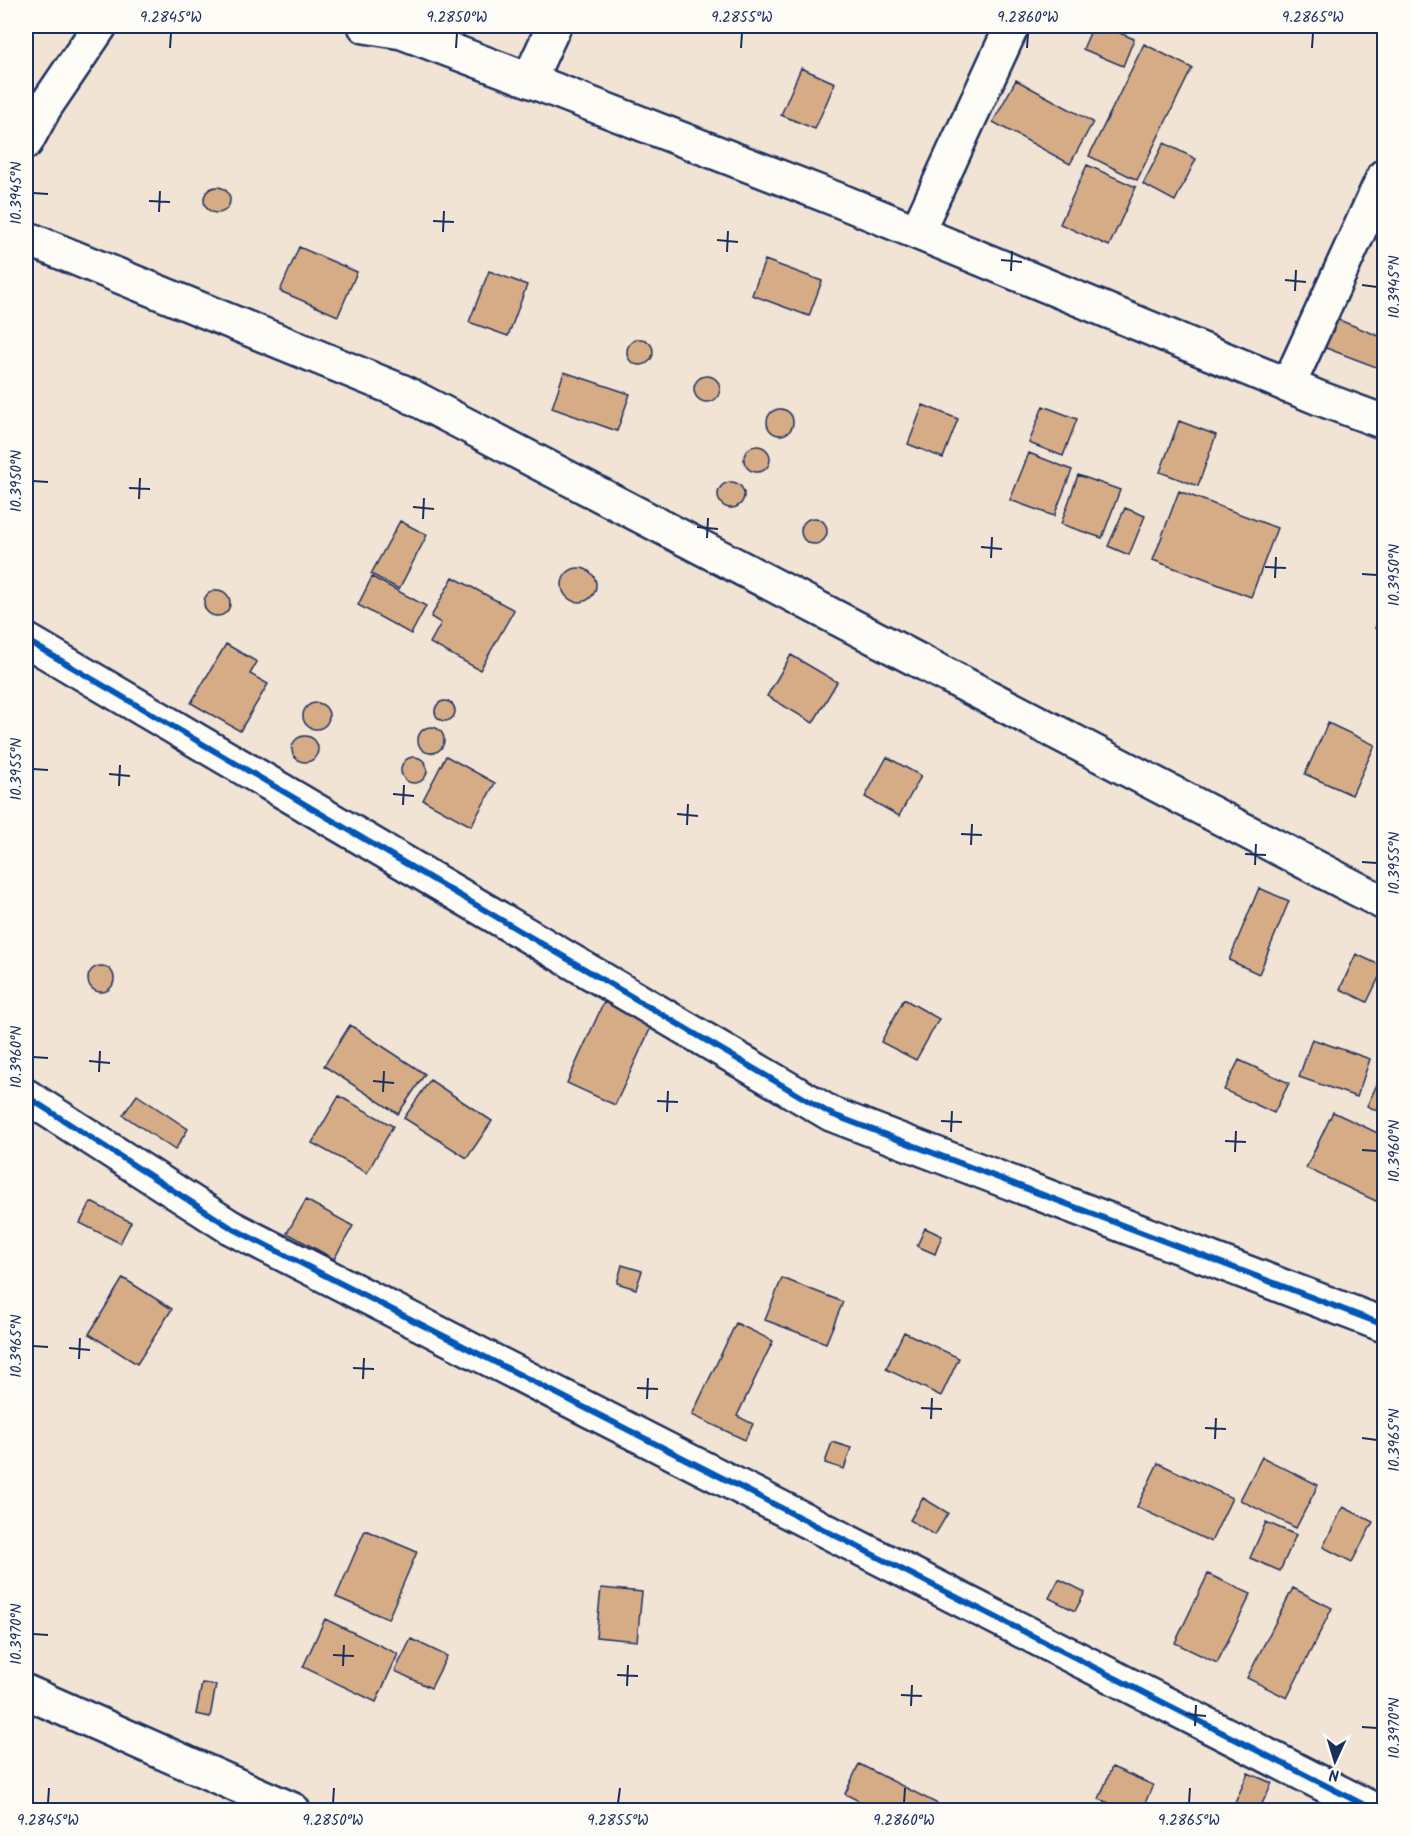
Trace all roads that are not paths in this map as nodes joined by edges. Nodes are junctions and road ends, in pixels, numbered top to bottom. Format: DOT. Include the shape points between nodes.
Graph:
graph roads {
  1 [pos="100,26"];
  2 [pos="365,26"];
  3 [pos="554,26"];
  4 [pos="1012,26"];
  5 [pos="529,80"];
  6 [pos="26,142"];
  7 [pos="1384,176"];
  8 [pos="917,232"];
  9 [pos="26,238"];
  10 [pos="1288,386"];
  11 [pos="1384,422"];
  12 [pos="26,640"];
  13 [pos="1384,903"];
  14 [pos="26,1096"];
  15 [pos="1384,1325"];
  16 [pos="26,1692"];
  17 [pos="293,1810"];
  18 [pos="1374,1810"];
  1 -- 6 [label="street"];
  2 -- 5 [label="street" via="402,32"];
  3 -- 5 [label="street"];
  4 -- 8 [label="street"];
  5 -- 8 [label="street"];
  7 -- 10 [label="street"];
  8 -- 10 [label="street"];
  9 -- 13 [label="street" via="401,391"];
  10 -- 11 [label="street"];
  12 -- 15 [label="street" via="831,1114"];
  14 -- 18 [label="street" via="230,1227"];
  16 -- 17 [label="street"];
}
